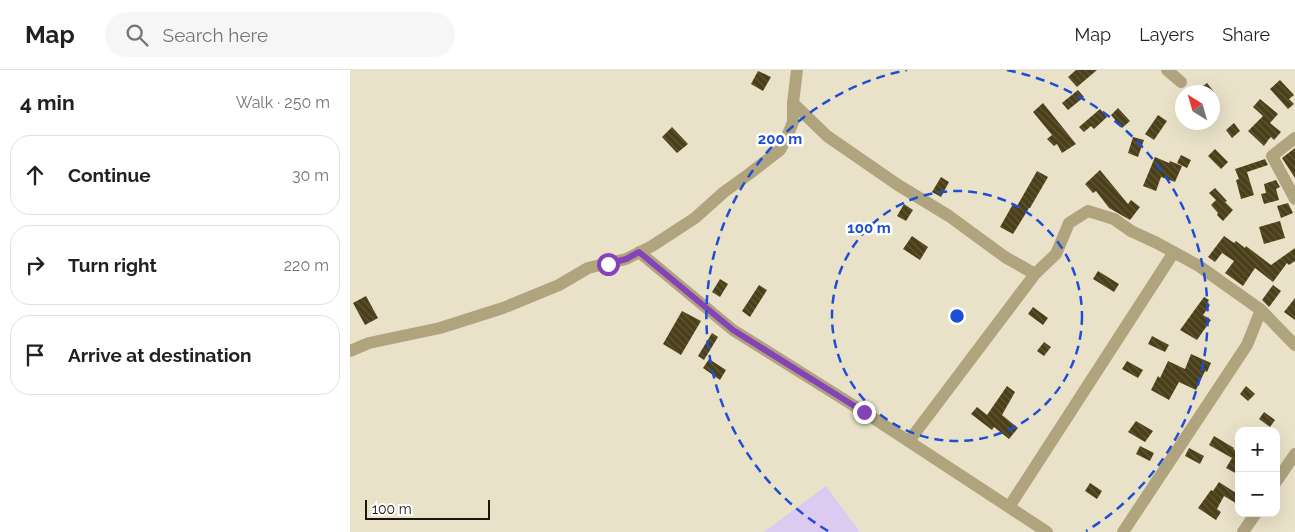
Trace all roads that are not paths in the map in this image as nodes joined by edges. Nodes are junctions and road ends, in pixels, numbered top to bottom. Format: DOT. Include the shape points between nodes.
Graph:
graph roads {
  1 [pos="797,70"];
  2 [pos="1167,70"];
  3 [pos="1181,82"];
  4 [pos="793,103"];
  5 [pos="1295,138"];
  6 [pos="1295,199"];
  7 [pos="639,252"];
  8 [pos="1174,252"];
  9 [pos="1035,274"];
  10 [pos="1261,310"];
  11 [pos="1295,345"];
  12 [pos="350,351"];
  13 [pos="908,441"];
  14 [pos="1295,454"];
  15 [pos="1280,476"];
  16 [pos="1009,507"];
  17 [pos="1253,517"];
  18 [pos="1047,532"];
  19 [pos="1123,532"];
  20 [pos="1243,532"];
  1 -- 4 [label="street"];
  2 -- 3 [label="street"];
  4 -- 7 [label="street" via="793,122 775,154 695,218"];
  4 -- 9 [label="street" via="827,136"];
  5 -- 6 [label="street" via="1272,156"];
  7 -- 12 [label="street" via="626,259 588,268 559,285 504,308 440,328 369,343"];
  7 -- 13 [label="street" via="733,330"];
  8 -- 9 [label="street" via="1114,220 1088,211 1069,223 1056,254"];
  8 -- 10 [label="street"];
  8 -- 16 [label="street"];
  9 -- 13 [label="street"];
  10 -- 11 [label="street"];
  10 -- 19 [label="street" via="1247,345"];
  13 -- 16 [label="street"];
  14 -- 15 [label="street"];
  16 -- 18 [label="street"];
  17 -- 20 [label="street"];
}
